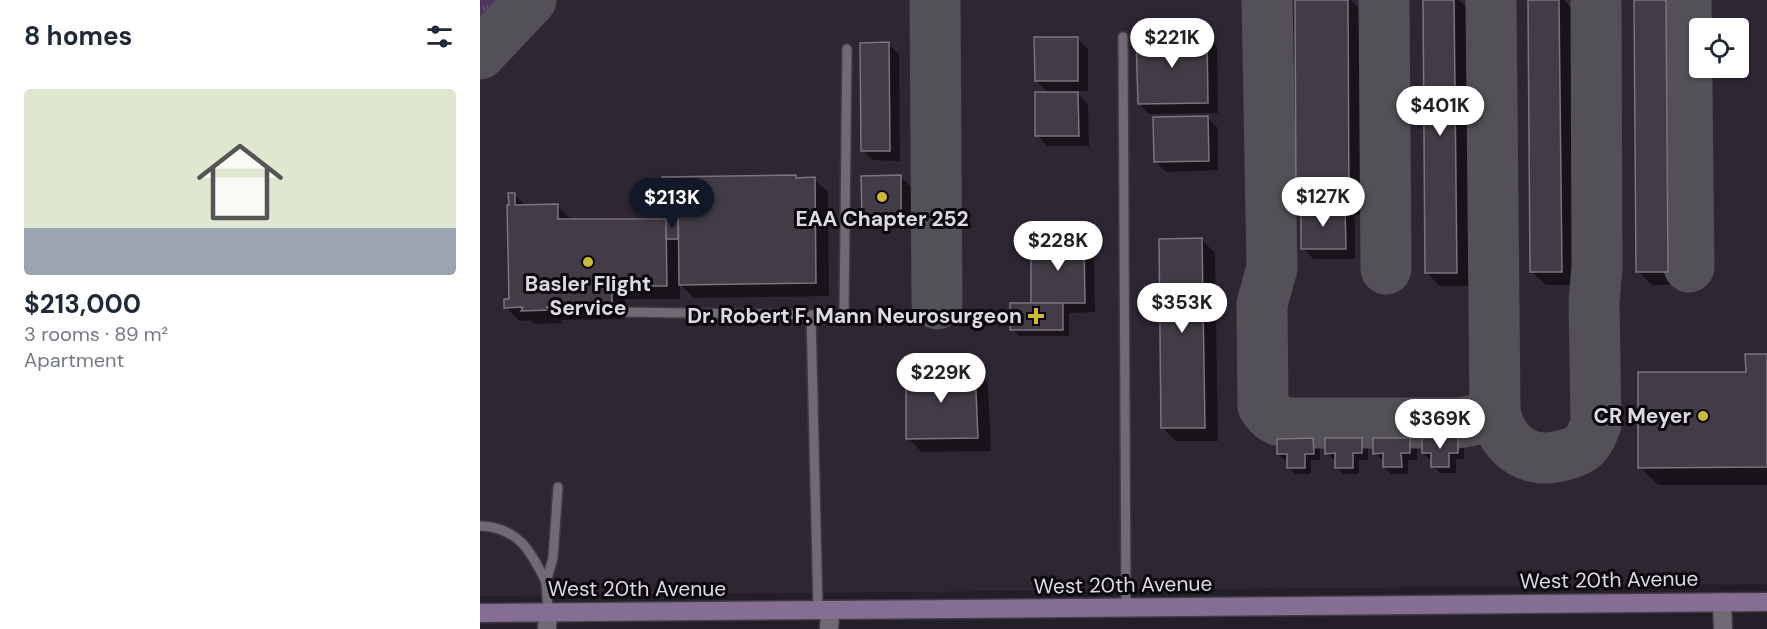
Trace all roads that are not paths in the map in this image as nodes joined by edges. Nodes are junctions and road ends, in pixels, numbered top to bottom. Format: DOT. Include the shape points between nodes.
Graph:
graph roads {
  1 [pos="1123,37"];
  2 [pos="847,49"];
  3 [pos="622,312"];
  4 [pos="811,315"];
  5 [pos="558,487"];
  6 [pos="480,526"];
  7 [pos="546,582"];
  8 [pos="1722,602"];
  9 [pos="1767,602"];
  10 [pos="1126,607"];
  11 [pos="824,610"];
  12 [pos="480,614"];
  13 [pos="548,621"];
  14 [pos="829,629"];
  15 [pos="1723,629"];
  1 -- 10 [label="lane"];
  2 -- 4 [label="lane" via="844,315"];
  3 -- 4 [label="lane"];
  4 -- 11 [label="lane"];
  5 -- 7 [label="lane" via="554,558"];
  6 -- 7 [label="lane" via="506,530 519,540 530,551"];
  7 -- 13 [label="lane"];
  8 -- 9 [label="main road, West 20th Avenue"];
  8 -- 10 [label="main road, West 20th Avenue"];
  8 -- 15 [label="street"];
  10 -- 11 [label="main road, West 20th Avenue"];
  11 -- 13 [label="main road, West 20th Avenue"];
  11 -- 14 [label="street"];
  12 -- 13 [label="main road, West 20th Avenue"];
}
